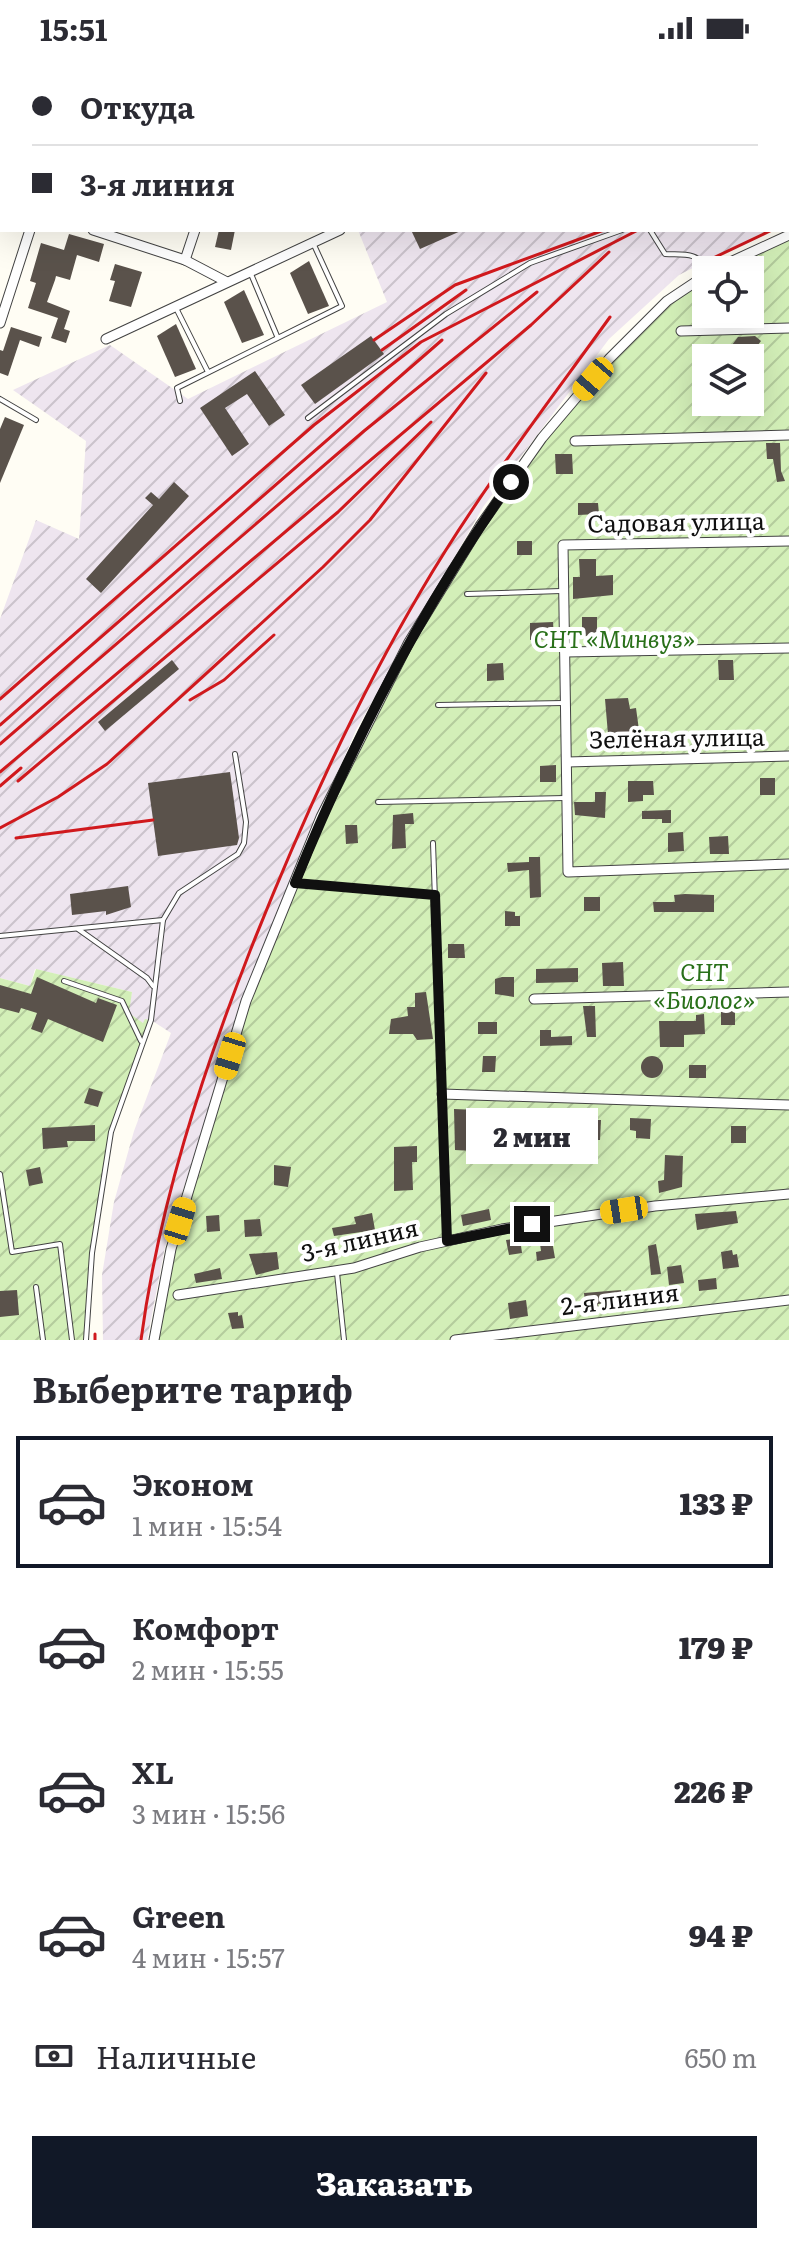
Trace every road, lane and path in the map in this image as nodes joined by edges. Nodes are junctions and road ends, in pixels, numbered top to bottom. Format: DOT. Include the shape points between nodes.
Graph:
graph roads {
  1 [pos="29,232"];
  2 [pos="99,232"];
  3 [pos="194,232"];
  4 [pos="336,232"];
  5 [pos="616,232"];
  6 [pos="651,232"];
  7 [pos="789,235"];
  8 [pos="313,242"];
  9 [pos="694,256"];
  10 [pos="744,256"];
  11 [pos="185,260"];
  12 [pos="250,272"];
  13 [pos="227,282"];
  14 [pos="692,284"];
  15 [pos="174,306"];
  16 [pos="0,323"];
  17 [pos="789,328"];
  18 [pos="681,331"];
  19 [pos="277,336"];
  20 [pos="106,339"];
  21 [pos="208,372"];
  22 [pos="0,399"];
  23 [pos="180,401"];
  24 [pos="308,418"];
  25 [pos="36,420"];
  26 [pos="789,435"];
  27 [pos="575,441"];
  28 [pos="789,541"];
  29 [pos="564,591"];
  30 [pos="467,594"];
  31 [pos="789,648"];
  32 [pos="565,652"];
  33 [pos="566,703"];
  34 [pos="438,705"];
  35 [pos="235,754"];
  36 [pos="789,756"];
  37 [pos="567,762"];
  38 [pos="567,797"];
  39 [pos="378,802"];
  40 [pos="433,843"];
  41 [pos="789,864"];
  42 [pos="295,883"];
  43 [pos="435,895"];
  44 [pos="163,920"];
  45 [pos="78,929"];
  46 [pos="0,936"];
  47 [pos="64,981"];
  48 [pos="154,988"];
  49 [pos="789,992"];
  50 [pos="534,999"];
  51 [pos="141,1041"];
  52 [pos="442,1094"];
  53 [pos="789,1105"];
  54 [pos="0,1174"];
  55 [pos="789,1194"];
  56 [pos="447,1241"];
  57 [pos="336,1271"];
  58 [pos="36,1287"];
  59 [pos="178,1295"];
  60 [pos="789,1300"];
  61 [pos="43,1340"];
  62 [pos="72,1340"];
  63 [pos="86,1340"];
  64 [pos="154,1340"];
  65 [pos="344,1340"];
  66 [pos="455,1340"];
  1 -- 16 [label="street"];
  2 -- 11 [label="street"];
  3 -- 11 [label="street"];
  4 -- 8 [label="street"];
  5 -- 24 [label="lane" via="530,263 446,314"];
  6 -- 9 [label="lane" via="665,254"];
  7 -- 10 [label="street"];
  8 -- 12 [label="street"];
  8 -- 19 [label="lane" via="342,306"];
  11 -- 13 [label="street"];
  12 -- 13 [label="street"];
  12 -- 19 [label="lane"];
  13 -- 15 [label="street"];
  14 -- 42 [label="street" via="667,301 609,359 542,438 480,526 409,642 321,817"];
  15 -- 20 [label="street"];
  15 -- 21 [label="lane"];
  17 -- 18 [label="street"];
  19 -- 21 [label="lane"];
  21 -- 23 [label="lane" via="177,388"];
  22 -- 25 [label="lane"];
  26 -- 27 [label="street"];
  28 -- 29 [label="street, Садовая улица" via="563,545"];
  29 -- 30 [label="lane"];
  29 -- 32 [label="street"];
  31 -- 32 [label="street"];
  32 -- 33 [label="street"];
  33 -- 34 [label="lane"];
  33 -- 37 [label="street"];
  35 -- 44 [label="lane" via="246,822 244,843 238,854 179,893"];
  36 -- 37 [label="street, Зелёная улица"];
  37 -- 38 [label="street"];
  38 -- 39 [label="lane"];
  38 -- 41 [label="street" via="568,872"];
  40 -- 43 [label="lane"];
  42 -- 43 [label="lane"];
  42 -- 64 [label="street" via="246,1001 171,1249"];
  43 -- 52 [label="lane"];
  44 -- 45 [label="lane"];
  44 -- 48 [label="lane"];
  45 -- 46 [label="lane"];
  45 -- 48 [label="lane"];
  47 -- 51 [label="lane" via="122,1001"];
  48 -- 51 [label="lane" via="151,1020"];
  49 -- 50 [label="street"];
  51 -- 63 [label="lane" via="111,1132 92,1253"];
  52 -- 53 [label="street"];
  52 -- 56 [label="lane"];
  54 -- 62 [label="lane" via="12,1252 60,1244"];
  55 -- 56 [label="street, 3-я линия" via="655,1206"];
  56 -- 57 [label="street, 3-я линия"];
  57 -- 59 [label="street, 3-я линия"];
  57 -- 65 [label="lane"];
  58 -- 61 [label="lane"];
  60 -- 66 [label="street, 2-я линия"];
}
